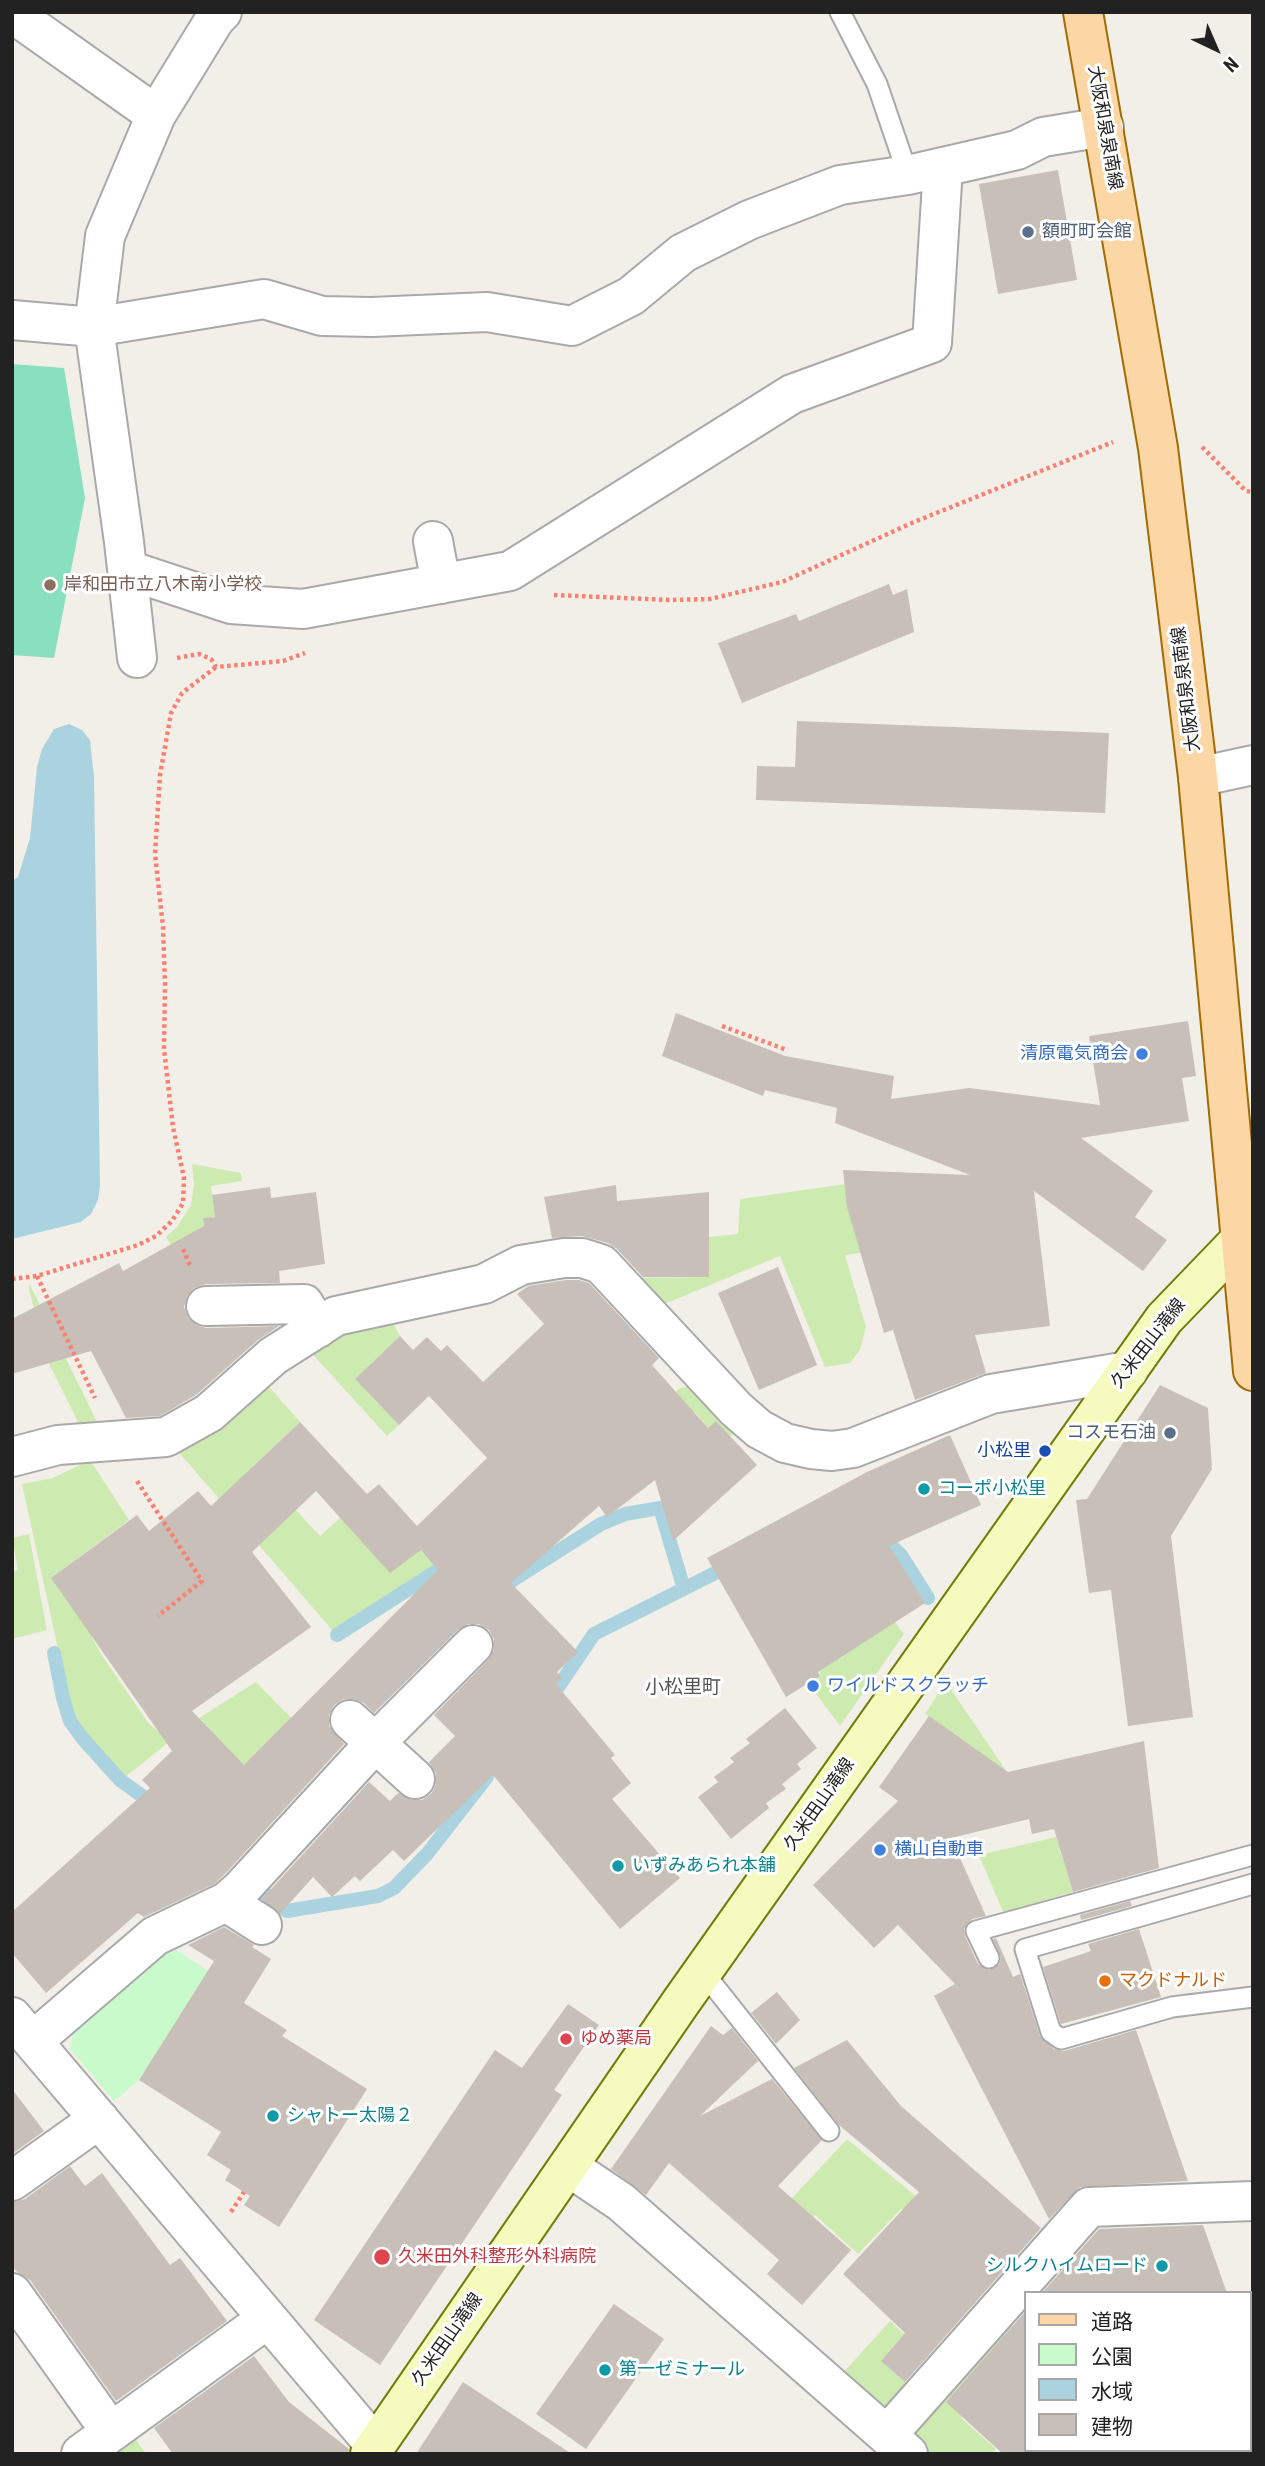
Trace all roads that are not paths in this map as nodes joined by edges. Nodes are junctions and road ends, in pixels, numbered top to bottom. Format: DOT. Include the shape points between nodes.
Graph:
graph roads {
  1 [pos="222,12"];
  2 [pos="840,12"];
  3 [pos="1083,12"];
  4 [pos="12,13"];
  5 [pos="156,115"];
  6 [pos="1104,127"];
  7 [pos="925,171"];
  8 [pos="12,320"];
  9 [pos="94,327"];
  10 [pos="432,541"];
  11 [pos="128,570"];
  12 [pos="441,584"];
  13 [pos="137,658"];
  14 [pos="1253,765"];
  15 [pos="1198,777"];
  16 [pos="1246,1236"];
  17 [pos="206,1306"];
  18 [pos="318,1328"];
  19 [pos="1128,1371"];
  20 [pos="1253,1371"];
  21 [pos="12,1457"];
  22 [pos="472,1645"];
  23 [pos="362,1732"];
  24 [pos="415,1779"];
  25 [pos="1253,1855"];
  26 [pos="1253,1884"];
  27 [pos="226,1902"];
  28 [pos="262,1924"];
  29 [pos="989,1958"];
  30 [pos="703,1972"];
  31 [pos="1253,1997"];
  32 [pos="22,2029"];
  33 [pos="99,2119"];
  34 [pos="829,2131"];
  35 [pos="569,2167"];
  36 [pos="12,2180"];
  37 [pos="1253,2201"];
  38 [pos="12,2293"];
  39 [pos="267,2319"];
  40 [pos="111,2432"];
  41 [pos="897,2444"];
  42 [pos="372,2449"];
  43 [pos="81,2454"];
  1 -- 5 [label="street"];
  2 -- 7 [label="lane"];
  3 -- 6 [label="main road, 大阪和泉泉南線"];
  4 -- 5 [label="street"];
  5 -- 9 [label="street" via="105,236"];
  6 -- 7 [label="street" via="1043,137 1017,150"];
  6 -- 15 [label="main road, 大阪和泉泉南線" via="1158,448"];
  7 -- 9 [label="street" via="840,185 749,220 682,253 631,296 572,326 487,312 322,316 264,299"];
  7 -- 12 [label="street" via="932,343 792,394 510,571"];
  8 -- 9 [label="street"];
  9 -- 11 [label="street"];
  10 -- 12 [label="street"];
  11 -- 12 [label="street" via="231,604 303,610"];
  11 -- 13 [label="street"];
  14 -- 15 [label="street"];
  15 -- 16 [label="main road, 大阪和泉泉南線"];
  16 -- 19 [label="street, 久米田山滝線" via="1164,1319"];
  16 -- 20 [label="main road, 大阪和泉泉南線"];
  17 -- 18 [label="street" via="304,1304"];
  18 -- 19 [label="street" via="336,1316 484,1284 521,1265 564,1258 592,1260 759,1429 811,1450 853,1448 991,1394"];
  18 -- 21 [label="street" via="273,1356 209,1413 166,1437 58,1445"];
  19 -- 30 [label="street, 久米田山滝線"];
  22 -- 23 [label="street"];
  23 -- 24 [label="street"];
  23 -- 27 [label="street"];
  25 -- 29 [label="lane" via="976,1931"];
  26 -- 31 [label="lane" via="1026,1950 1051,2032 1061,2039 1172,2007"];
  27 -- 28 [label="street"];
  27 -- 32 [label="street" via="155,1936"];
  30 -- 34 [label="lane"];
  30 -- 35 [label="street, 久米田山滝線"];
  32 -- 33 [label="street"];
  33 -- 36 [label="street"];
  33 -- 39 [label="street"];
  35 -- 41 [label="street" via="621,2202"];
  35 -- 42 [label="street, 久米田山滝線"];
  37 -- 41 [label="street" via="1088,2207"];
  38 -- 40 [label="street"];
  39 -- 40 [label="street"];
  39 -- 42 [label="street"];
  40 -- 43 [label="street"];
}
